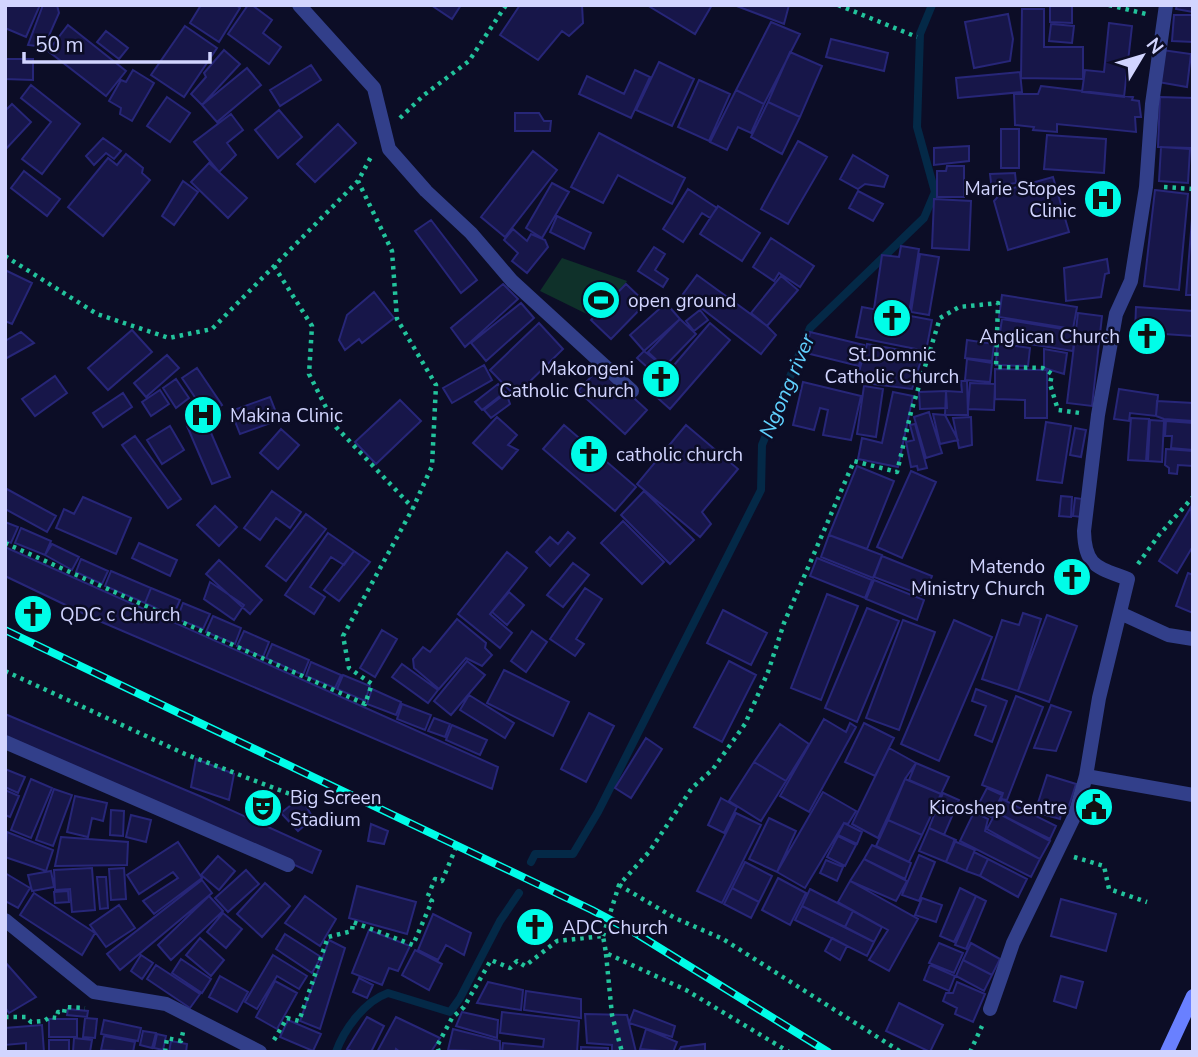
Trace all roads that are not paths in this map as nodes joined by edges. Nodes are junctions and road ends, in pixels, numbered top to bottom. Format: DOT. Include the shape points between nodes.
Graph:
graph roads {
  1 [pos="299,5"];
  2 [pos="1165,12"];
  3 [pos="632,391"];
  4 [pos="1119,613"];
  5 [pos="1193,639"];
  6 [pos="5,742"];
  7 [pos="1086,776"];
  8 [pos="1193,795"];
  9 [pos="288,865"];
  10 [pos="5,920"];
  11 [pos="1193,996"];
  12 [pos="990,1009"];
  13 [pos="266,1048"];
  14 [pos="1167,1052"];
  1 -- 3 [label="street" via="374,88 389,149 512,281"];
  2 -- 4 [label="street" via="1146,187 1131,281 1116,314 1084,531 1090,561 1128,579"];
  4 -- 5 [label="street" via="1168,635"];
  4 -- 7 [label="street" via="1098,698"];
  6 -- 9 [label="street"];
  7 -- 8 [label="street"];
  7 -- 12 [label="street" via="1075,815 1008,956"];
  10 -- 13 [label="street" via="94,992 166,1004"];
  11 -- 14 [label="main road"];
}
